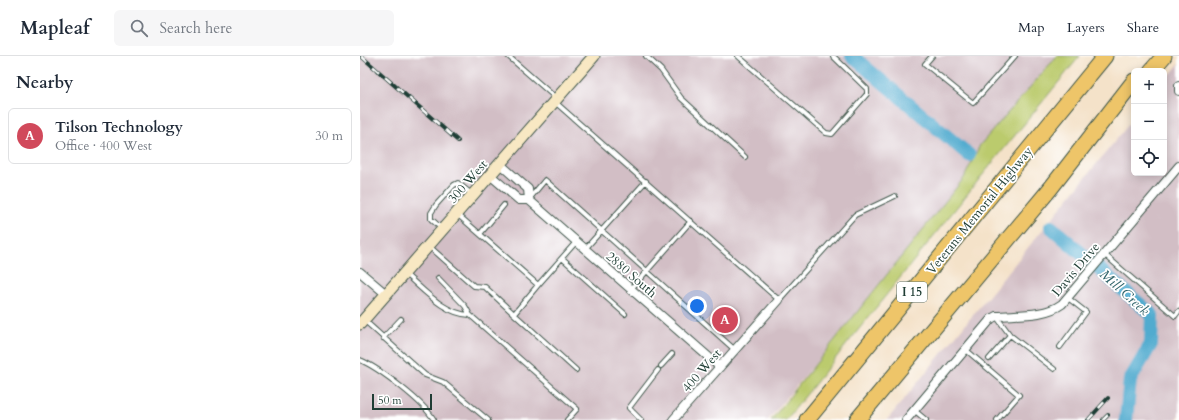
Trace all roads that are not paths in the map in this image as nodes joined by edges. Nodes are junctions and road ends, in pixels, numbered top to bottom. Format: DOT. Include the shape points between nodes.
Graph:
graph roads {
  1 [pos="508,56"];
  2 [pos="594,56"];
  3 [pos="646,56"];
  4 [pos="738,56"];
  5 [pos="833,56"];
  6 [pos="932,56"];
  7 [pos="1015,56"];
  8 [pos="1092,56"];
  9 [pos="1105,56"];
  10 [pos="1154,56"];
  11 [pos="1164,56"];
  12 [pos="1144,68"];
  13 [pos="1154,68"];
  14 [pos="1131,85"];
  15 [pos="1179,86"];
  16 [pos="1179,91"];
  17 [pos="1131,94"];
  18 [pos="556,100"];
  19 [pos="745,157"];
  20 [pos="1016,163"];
  21 [pos="500,164"];
  22 [pos="1179,166"];
  23 [pos="490,175"];
  24 [pos="646,181"];
  25 [pos="1050,189"];
  26 [pos="473,195"];
  27 [pos="895,196"];
  28 [pos="529,200"];
  29 [pos="504,205"];
  30 [pos="456,214"];
  31 [pos="691,221"];
  32 [pos="443,229"];
  33 [pos="602,231"];
  34 [pos="480,234"];
  35 [pos="576,241"];
  36 [pos="428,246"];
  37 [pos="586,249"];
  38 [pos="1101,256"];
  39 [pos="562,258"];
  40 [pos="647,271"];
  41 [pos="360,272"];
  42 [pos="404,273"];
  43 [pos="438,278"];
  44 [pos="538,285"];
  45 [pos="631,290"];
  46 [pos="386,294"];
  47 [pos="1068,298"];
  48 [pos="779,300"];
  49 [pos="1179,311"];
  50 [pos="514,314"];
  51 [pos="625,314"];
  52 [pos="470,316"];
  53 [pos="996,316"];
  54 [pos="401,319"];
  55 [pos="362,322"];
  56 [pos="1010,335"];
  57 [pos="383,338"];
  58 [pos="1060,348"];
  59 [pos="965,349"];
  60 [pos="735,350"];
  61 [pos="672,354"];
  62 [pos="989,359"];
  63 [pos="360,360"];
  64 [pos="662,366"];
  65 [pos="720,366"];
  66 [pos="1054,369"];
  67 [pos="576,370"];
  68 [pos="658,370"];
  69 [pos="914,410"];
  70 [pos="434,420"];
  71 [pos="488,420"];
  72 [pos="567,420"];
  73 [pos="641,420"];
  74 [pos="673,420"];
  75 [pos="807,420"];
  76 [pos="856,420"];
  77 [pos="906,420"];
  78 [pos="926,420"];
  79 [pos="998,420"];
  1 -- 18 [label="lane"];
  2 -- 18 [label="main road, 300 West"];
  3 -- 19 [label="lane" via="661,70 681,98"];
  4 -- 5 [label="lane" via="826,133 832,134 868,94 867,89"];
  6 -- 7 [label="lane" via="925,64 973,104"];
  8 -- 20 [label="highway"];
  9 -- 20 [label="highway, Veterans Memorial Highway / I 15"];
  10 -- 12 [label="highway"];
  11 -- 13 [label="highway"];
  14 -- 25 [label="highway"];
  15 -- 16 [label="street"];
  17 -- 25 [label="highway"];
  18 -- 21 [label="main road, 300 West"];
  18 -- 24 [label="lane"];
  20 -- 75 [label="highway, Veterans Memorial Highway / I 15"];
  21 -- 23 [label="main road, 300 West"];
  21 -- 28 [label="street, 2880 South" via="528,189"];
  22 -- 38 [label="street, Davis Drive"];
  23 -- 26 [label="main road, 300 West"];
  23 -- 28 [label="street, 2880 South" via="519,200"];
  24 -- 31 [label="lane"];
  24 -- 33 [label="lane"];
  25 -- 76 [label="highway"];
  26 -- 30 [label="main road, 300 West"];
  26 -- 32 [label="lane" via="458,183 440,200 431,213 431,219"];
  27 -- 48 [label="lane" via="855,215"];
  28 -- 33 [label="lane" via="545,180"];
  28 -- 35 [label="street, 2880 South"];
  29 -- 34 [label="lane"];
  30 -- 32 [label="main road, 300 West"];
  30 -- 34 [label="lane"];
  31 -- 40 [label="lane"];
  31 -- 48 [label="lane"];
  32 -- 36 [label="main road, 300 West"];
  33 -- 37 [label="lane"];
  33 -- 40 [label="lane"];
  34 -- 44 [label="lane"];
  35 -- 37 [label="street, 2880 South"];
  35 -- 39 [label="lane"];
  36 -- 42 [label="main road, 300 West"];
  36 -- 50 [label="lane" via="474,286 485,288"];
  37 -- 45 [label="street, 2880 South"];
  38 -- 47 [label="street, Davis Drive"];
  38 -- 49 [label="lane" via="1175,316"];
  39 -- 44 [label="lane"];
  39 -- 51 [label="lane"];
  40 -- 45 [label="lane"];
  40 -- 60 [label="lane"];
  41 -- 46 [label="street"];
  42 -- 46 [label="main road, 300 West"];
  42 -- 52 [label="lane" via="442,305 459,315"];
  43 -- 52 [label="lane" via="465,306"];
  44 -- 50 [label="lane"];
  45 -- 65 [label="street, 2880 South"];
  46 -- 55 [label="main road, 300 West"];
  47 -- 53 [label="street, Davis Drive" via="1055,309 1043,313"];
  47 -- 58 [label="lane" via="1086,312"];
  48 -- 60 [label="street, 400 West"];
  50 -- 67 [label="lane"];
  52 -- 72 [label="lane" via="577,409"];
  53 -- 56 [label="lane"];
  53 -- 59 [label="street" via="986,323"];
  54 -- 57 [label="lane"];
  55 -- 57 [label="lane"];
  56 -- 62 [label="lane"];
  56 -- 66 [label="lane"];
  57 -- 71 [label="lane" via="425,375 443,382"];
  59 -- 69 [label="street"];
  59 -- 79 [label="lane" via="1019,395"];
  60 -- 65 [label="street, 400 West"];
  61 -- 64 [label="lane"];
  63 -- 70 [label="lane" via="392,380"];
  65 -- 74 [label="street, 400 West"];
  68 -- 73 [label="lane" via="629,408"];
  69 -- 77 [label="street"];
  69 -- 78 [label="lane"];
}
